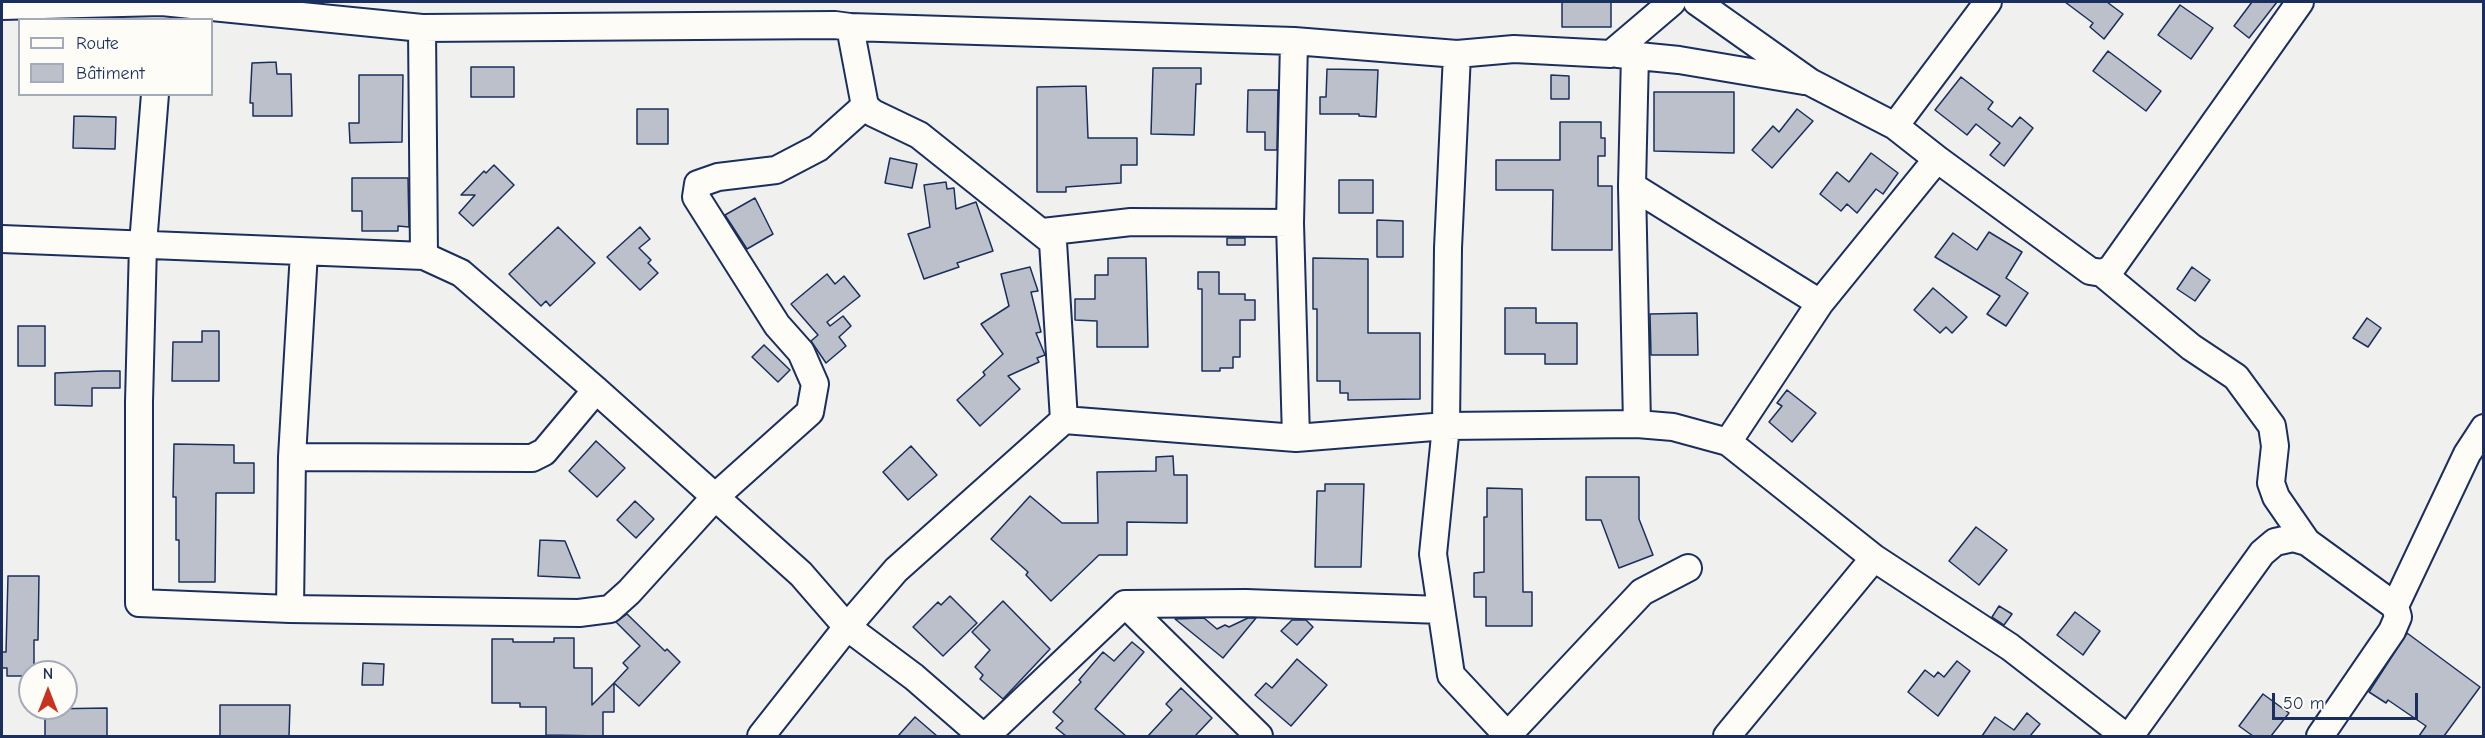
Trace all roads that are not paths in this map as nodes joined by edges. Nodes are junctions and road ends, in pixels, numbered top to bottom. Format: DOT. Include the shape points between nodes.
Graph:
graph roads {
  1 [pos="162,2"];
  2 [pos="1672,2"];
  3 [pos="1697,2"];
  4 [pos="1988,2"];
  5 [pos="2300,2"];
  6 [pos="2,6"];
  7 [pos="160,18"];
  8 [pos="840,18"];
  9 [pos="422,28"];
  10 [pos="1294,41"];
  11 [pos="1457,54"];
  12 [pos="1623,54"];
  13 [pos="1810,82"];
  14 [pos="155,96"];
  15 [pos="865,106"];
  16 [pos="1895,126"];
  17 [pos="1937,159"];
  18 [pos="1632,186"];
  19 [pos="1290,223"];
  20 [pos="1042,232"];
  21 [pos="2,239"];
  22 [pos="143,244"];
  23 [pos="304,252"];
  24 [pos="424,256"];
  25 [pos="2102,273"];
  26 [pos="1820,303"];
  27 [pos="596,390"];
  28 [pos="1065,420"];
  29 [pos="1637,424"];
  30 [pos="1446,426"];
  31 [pos="2484,428"];
  32 [pos="1296,438"];
  33 [pos="1728,442"];
  34 [pos="292,457"];
  35 [pos="715,497"];
  36 [pos="2307,542"];
  37 [pos="1874,558"];
  38 [pos="1688,568"];
  39 [pos="1125,604"];
  40 [pos="2395,606"];
  41 [pos="290,609"];
  42 [pos="1441,610"];
  43 [pos="847,627"];
  44 [pos="761,736"];
  45 [pos="984,736"];
  46 [pos="1259,736"];
  47 [pos="1508,736"];
  48 [pos="1727,736"];
  49 [pos="2125,736"];
  50 [pos="2130,736"];
  51 [pos="2320,736"];
  1 -- 6 [label="street"];
  1 -- 7 [label="street"];
  1 -- 9 [label="street"];
  2 -- 12 [label="street"];
  3 -- 13 [label="street"];
  4 -- 16 [label="street"];
  5 -- 25 [label="street" via="2111,269"];
  8 -- 9 [label="street"];
  8 -- 10 [label="street"];
  8 -- 15 [label="street"];
  9 -- 24 [label="street"];
  10 -- 11 [label="street"];
  10 -- 19 [label="street"];
  11 -- 12 [label="street" via="1514,49"];
  11 -- 30 [label="street" via="1448,248"];
  12 -- 13 [label="street"];
  12 -- 18 [label="street"];
  13 -- 16 [label="street"];
  14 -- 22 [label="street"];
  15 -- 20 [label="street" via="919,135"];
  15 -- 35 [label="street" via="818,148 776,170 718,177 698,184 696,197 777,325 801,352 815,384 810,412"];
  16 -- 17 [label="street"];
  17 -- 25 [label="street" via="2090,271"];
  17 -- 26 [label="street"];
  18 -- 26 [label="street"];
  18 -- 29 [label="street"];
  19 -- 20 [label="street" via="1131,222"];
  19 -- 32 [label="street"];
  20 -- 28 [label="street" via="1053,242"];
  21 -- 22 [label="street"];
  22 -- 23 [label="street"];
  22 -- 41 [label="street" via="139,603"];
  23 -- 24 [label="street"];
  23 -- 34 [label="street"];
  24 -- 27 [label="street" via="460,273"];
  25 -- 36 [label="street" via="2191,347 2236,377 2260,408 2275,436 2271,483 2276,497"];
  26 -- 33 [label="street"];
  27 -- 34 [label="street" via="544,452 532,458"];
  27 -- 35 [label="street"];
  28 -- 32 [label="street"];
  28 -- 43 [label="street" via="896,570"];
  29 -- 30 [label="street"];
  29 -- 33 [label="street" via="1673,427"];
  30 -- 32 [label="street"];
  30 -- 42 [label="street" via="1433,554"];
  31 -- 40 [label="street" via="2467,454"];
  33 -- 37 [label="street"];
  34 -- 41 [label="street"];
  35 -- 41 [label="street" via="610,609 579,613"];
  35 -- 43 [label="street" via="801,574"];
  36 -- 40 [label="street"];
  36 -- 50 [label="street" via="2293,538 2275,542 2262,554"];
  37 -- 48 [label="street"];
  37 -- 49 [label="street" via="2010,647"];
  38 -- 47 [label="street" via="1642,592"];
  39 -- 42 [label="street" via="1246,603"];
  39 -- 45 [label="street"];
  39 -- 46 [label="street"];
  40 -- 51 [label="street" via="2398,617 2392,631"];
  42 -- 47 [label="street" via="1451,675"];
  43 -- 44 [label="street"];
  43 -- 45 [label="street"];
}
